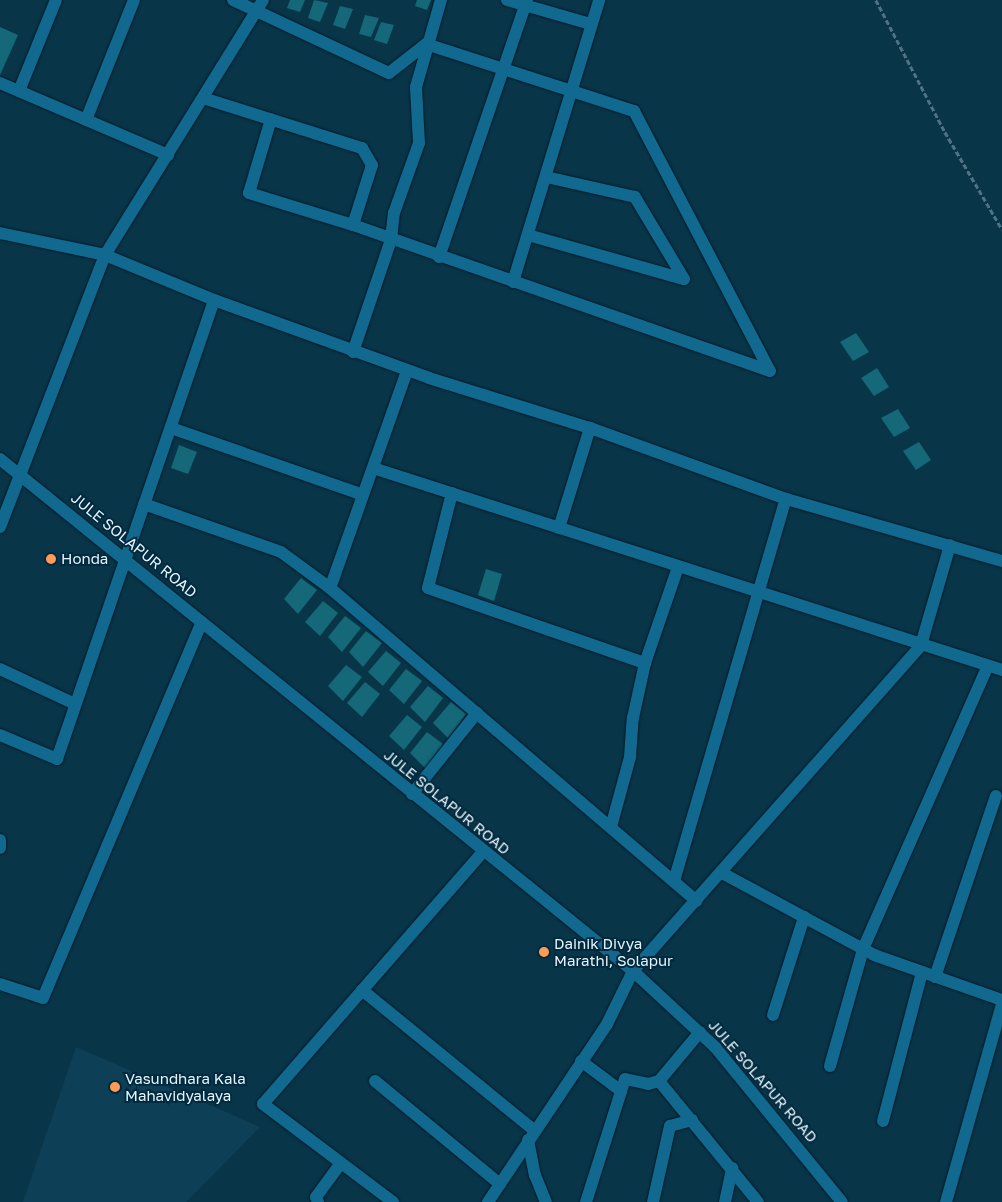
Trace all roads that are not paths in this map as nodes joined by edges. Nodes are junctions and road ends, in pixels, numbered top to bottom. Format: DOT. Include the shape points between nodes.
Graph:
graph roads {
  1 [pos="56,0"];
  2 [pos="134,0"];
  3 [pos="233,0"];
  4 [pos="441,0"];
  5 [pos="507,0"];
  6 [pos="599,0"];
  7 [pos="526,2"];
  8 [pos="261,5"];
  9 [pos="590,24"];
  10 [pos="426,44"];
  11 [pos="500,68"];
  12 [pos="0,84"];
  13 [pos="19,92"];
  14 [pos="573,92"];
  15 [pos="203,98"];
  16 [pos="271,119"];
  17 [pos="86,120"];
  18 [pos="168,155"];
  19 [pos="546,177"];
  20 [pos="353,225"];
  21 [pos="0,233"];
  22 [pos="528,235"];
  23 [pos="391,240"];
  24 [pos="105,256"];
  25 [pos="439,256"];
  26 [pos="513,282"];
  27 [pos="214,300"];
  28 [pos="353,352"];
  29 [pos="407,371"];
  30 [pos="171,428"];
  31 [pos="590,428"];
  32 [pos="0,459"];
  33 [pos="373,468"];
  34 [pos="18,474"];
  35 [pos="452,493"];
  36 [pos="363,495"];
  37 [pos="786,498"];
  38 [pos="144,504"];
  39 [pos="0,527"];
  40 [pos="559,528"];
  41 [pos="950,545"];
  42 [pos="125,557"];
  43 [pos="1002,561"];
  44 [pos="678,567"];
  45 [pos="330,588"];
  46 [pos="758,592"];
  47 [pos="202,622"];
  48 [pos="921,645"];
  49 [pos="645,663"];
  50 [pos="988,666"];
  51 [pos="0,669"];
  52 [pos="1002,670"];
  53 [pos="75,704"];
  54 [pos="477,713"];
  55 [pos="0,735"];
  56 [pos="412,794"];
  57 [pos="996,796"];
  58 [pos="611,827"];
  59 [pos="0,840"];
  60 [pos="0,848"];
  61 [pos="484,852"];
  62 [pos="722,873"];
  63 [pos="674,881"];
  64 [pos="697,901"];
  65 [pos="804,917"];
  66 [pos="863,949"];
  67 [pos="633,971"];
  68 [pos="922,972"];
  69 [pos="935,977"];
  70 [pos="0,984"];
  71 [pos="362,990"];
  72 [pos="1002,1002"];
  73 [pos="773,1015"];
  74 [pos="700,1032"];
  75 [pos="581,1061"];
  76 [pos="830,1066"];
  77 [pos="375,1081"];
  78 [pos="659,1082"];
  79 [pos="621,1091"];
  80 [pos="692,1120"];
  81 [pos="883,1120"];
  82 [pos="532,1135"];
  83 [pos="341,1163"];
  84 [pos="732,1168"];
  85 [pos="500,1184"];
  86 [pos="318,1202"];
  87 [pos="393,1202"];
  88 [pos="488,1202"];
  89 [pos="546,1202"];
  90 [pos="586,1202"];
  91 [pos="653,1202"];
  92 [pos="725,1202"];
  93 [pos="758,1202"];
  94 [pos="842,1202"];
  95 [pos="946,1202"];
  1 -- 13 [label="street"];
  2 -- 17 [label="street"];
  3 -- 8 [label="street"];
  4 -- 10 [label="street"];
  5 -- 7 [label="street"];
  6 -- 9 [label="street"];
  7 -- 9 [label="street"];
  7 -- 11 [label="street"];
  8 -- 10 [label="street" via="389,73"];
  8 -- 15 [label="street"];
  9 -- 14 [label="street"];
  10 -- 11 [label="street"];
  10 -- 23 [label="street" via="416,87 419,143 394,214"];
  11 -- 14 [label="street"];
  11 -- 25 [label="street"];
  12 -- 13 [label="street"];
  13 -- 17 [label="street"];
  14 -- 19 [label="street"];
  14 -- 26 [label="street" via="634,111 770,370"];
  15 -- 16 [label="street"];
  15 -- 18 [label="street"];
  16 -- 20 [label="street" via="362,148 372,165"];
  16 -- 20 [label="street" via="249,193"];
  17 -- 18 [label="street"];
  18 -- 24 [label="street"];
  19 -- 22 [label="street"];
  19 -- 22 [label="street" via="635,197 684,279"];
  20 -- 23 [label="street"];
  21 -- 24 [label="street"];
  22 -- 26 [label="street"];
  23 -- 25 [label="street"];
  23 -- 28 [label="street"];
  24 -- 27 [label="street"];
  24 -- 34 [label="street"];
  25 -- 26 [label="street"];
  27 -- 28 [label="street"];
  27 -- 30 [label="street"];
  28 -- 29 [label="street"];
  29 -- 31 [label="street"];
  29 -- 33 [label="street"];
  30 -- 36 [label="street"];
  30 -- 38 [label="street"];
  31 -- 37 [label="street"];
  31 -- 40 [label="street"];
  32 -- 34 [label="street, JULE SOLAPUR ROAD"];
  33 -- 35 [label="street"];
  33 -- 36 [label="street"];
  34 -- 39 [label="street"];
  34 -- 42 [label="street, JULE SOLAPUR ROAD"];
  35 -- 40 [label="street"];
  35 -- 49 [label="street" via="428,588"];
  36 -- 45 [label="street"];
  37 -- 41 [label="street"];
  37 -- 46 [label="street"];
  38 -- 42 [label="street"];
  38 -- 45 [label="street" via="281,552"];
  40 -- 44 [label="street"];
  41 -- 43 [label="street"];
  41 -- 48 [label="street"];
  42 -- 47 [label="street, JULE SOLAPUR ROAD"];
  42 -- 53 [label="street"];
  44 -- 46 [label="street"];
  44 -- 49 [label="street"];
  45 -- 54 [label="street"];
  46 -- 48 [label="street"];
  46 -- 63 [label="street"];
  47 -- 56 [label="street, JULE SOLAPUR ROAD"];
  47 -- 70 [label="street" via="43,998"];
  48 -- 50 [label="street"];
  48 -- 62 [label="street"];
  49 -- 58 [label="street" via="633,718 630,757"];
  50 -- 52 [label="street"];
  50 -- 66 [label="street"];
  51 -- 53 [label="street"];
  53 -- 55 [label="street" via="57,760"];
  54 -- 56 [label="street"];
  54 -- 58 [label="street"];
  56 -- 61 [label="street, JULE SOLAPUR ROAD"];
  57 -- 69 [label="street"];
  58 -- 63 [label="street"];
  59 -- 60 [label="street"];
  61 -- 67 [label="street, JULE SOLAPUR ROAD"];
  61 -- 71 [label="street"];
  62 -- 64 [label="street"];
  62 -- 65 [label="street"];
  63 -- 64 [label="street"];
  64 -- 67 [label="street"];
  65 -- 66 [label="street"];
  65 -- 73 [label="street"];
  66 -- 68 [label="street"];
  66 -- 76 [label="street"];
  67 -- 74 [label="street, JULE SOLAPUR ROAD"];
  67 -- 75 [label="street" via="607,1024"];
  68 -- 69 [label="street"];
  68 -- 81 [label="street"];
  69 -- 72 [label="street"];
  71 -- 82 [label="street"];
  71 -- 83 [label="street" via="263,1104"];
  72 -- 95 [label="street"];
  74 -- 78 [label="street"];
  74 -- 94 [label="street, JULE SOLAPUR ROAD"];
  75 -- 79 [label="street"];
  75 -- 82 [label="street"];
  77 -- 85 [label="street"];
  78 -- 79 [label="street" via="648,1084 625,1078"];
  78 -- 80 [label="street"];
  79 -- 90 [label="street"];
  80 -- 84 [label="street"];
  80 -- 91 [label="street" via="670,1126"];
  82 -- 85 [label="street"];
  82 -- 89 [label="street" via="535,1175"];
  83 -- 86 [label="street" via="316,1197"];
  83 -- 87 [label="street"];
  84 -- 92 [label="street"];
  84 -- 93 [label="street"];
  85 -- 88 [label="street"];
}
